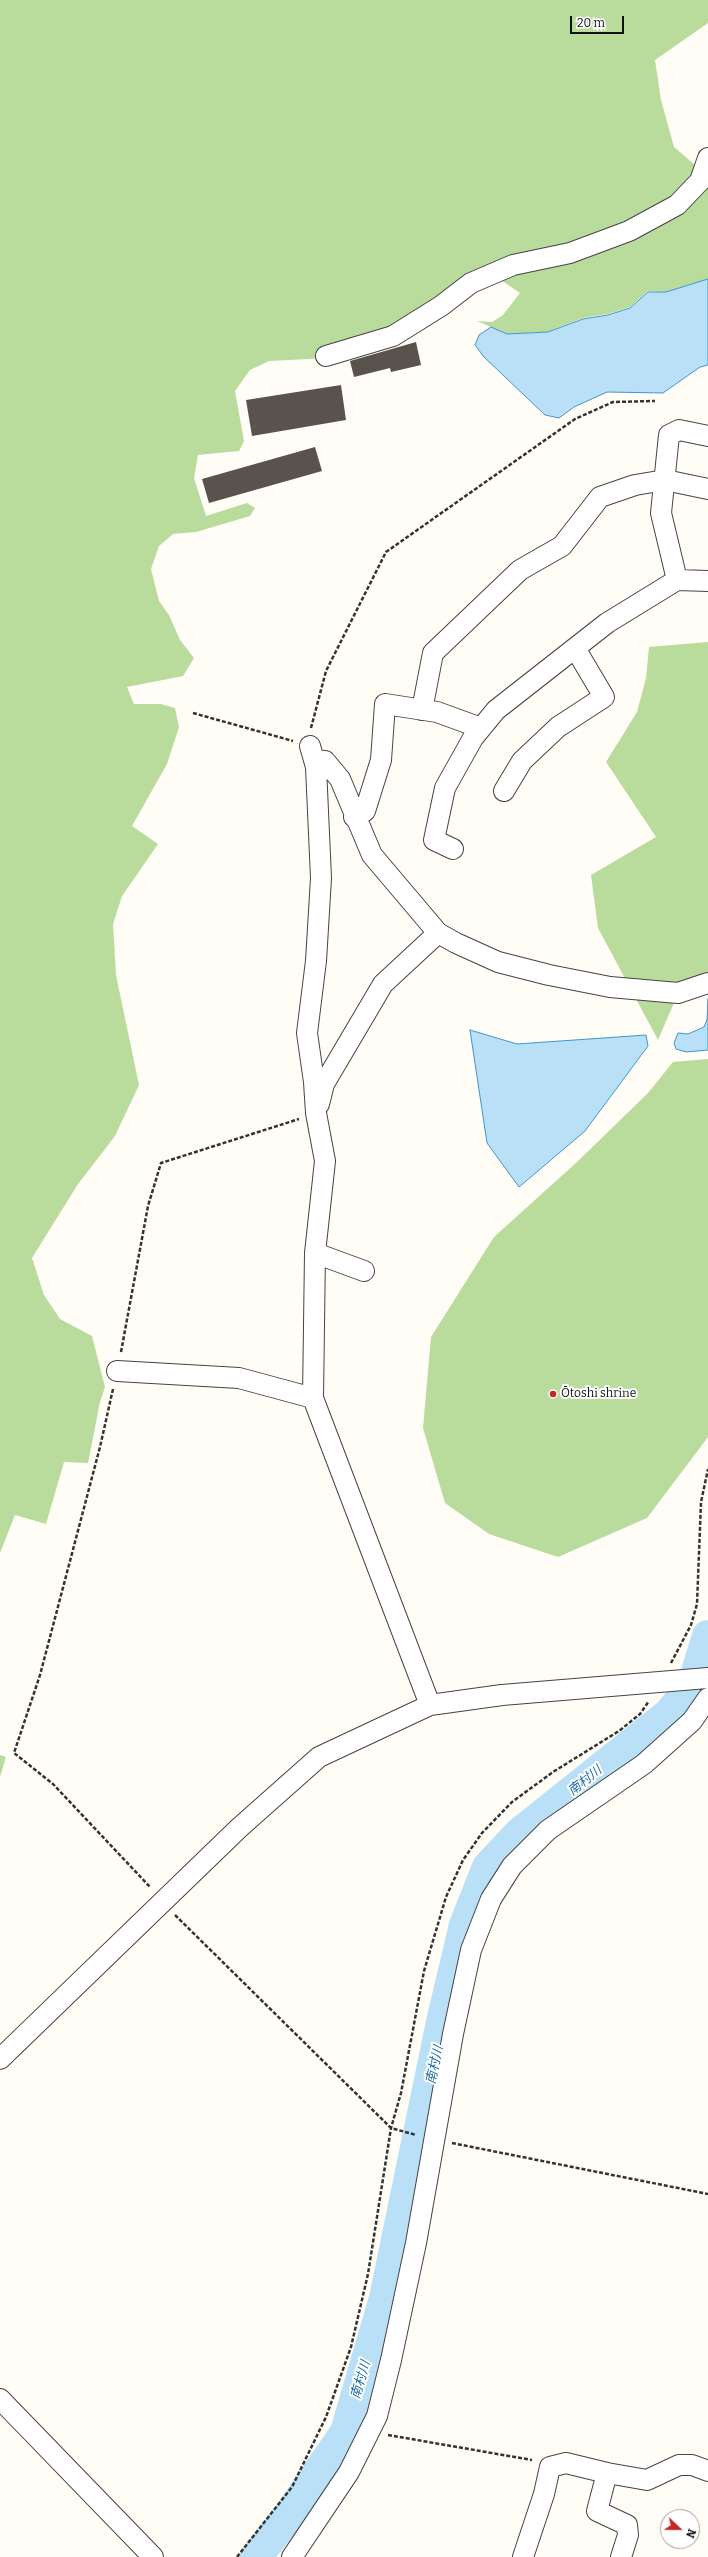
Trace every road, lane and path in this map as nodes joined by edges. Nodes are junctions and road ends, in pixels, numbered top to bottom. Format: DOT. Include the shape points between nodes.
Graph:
graph roads {
  1 [pos="708,158"];
  2 [pos="326,356"];
  3 [pos="655,401"];
  4 [pos="708,436"];
  5 [pos="665,480"];
  6 [pos="708,489"];
  7 [pos="677,580"];
  8 [pos="708,581"];
  9 [pos="575,648"];
  10 [pos="422,710"];
  11 [pos="193,713"];
  12 [pos="481,728"];
  13 [pos="312,753"];
  14 [pos="504,791"];
  15 [pos="354,817"];
  16 [pos="453,848"];
  17 [pos="438,933"];
  18 [pos="708,983"];
  19 [pos="316,1113"];
  20 [pos="315,1253"];
  21 [pos="364,1271"];
  22 [pos="117,1371"];
  23 [pos="313,1398"];
  24 [pos="708,1678"];
  25 [pos="708,1698"];
  26 [pos="430,1705"];
  27 [pos="163,1900"];
  28 [pos="0,2059"];
  29 [pos="0,2399"];
  30 [pos="370,2428"];
  31 [pos="550,2467"];
  32 [pos="708,2471"];
  33 [pos="607,2473"];
  34 [pos="153,2557"];
  35 [pos="292,2557"];
  36 [pos="523,2557"];
  37 [pos="621,2557"];
  1 -- 2 [label="street" via="700,181 677,205 629,231 570,253 513,265 471,283 441,306 393,336"];
  3 -- 13 [label="path" via="613,402 574,419 386,552 326,671 311,722"];
  4 -- 5 [label="street" via="679,430 669,435"];
  5 -- 6 [label="street"];
  5 -- 7 [label="street" via="661,513"];
  5 -- 10 [label="street" via="635,485 600,497 562,546 520,570 433,653"];
  7 -- 8 [label="street"];
  7 -- 9 [label="street" via="607,623"];
  9 -- 12 [label="street" via="496,710"];
  9 -- 14 [label="street" via="604,697 558,727 522,761"];
  10 -- 12 [label="street" via="437,712"];
  10 -- 15 [label="street" via="385,704 381,760 366,811"];
  11 -- 13 [label="path"];
  12 -- 16 [label="street" via="445,788 434,840"];
  13 -- 15 [label="street" via="324,761 340,779"];
  13 -- 19 [label="street" via="318,796 321,878 316,961 307,1033"];
  15 -- 17 [label="street" via="372,855"];
  17 -- 18 [label="street" via="498,962 602,985 678,993"];
  17 -- 19 [label="street" via="383,984 324,1084"];
  19 -- 20 [label="street" via="325,1161"];
  19 -- 22 [label="path" via="161,1163 148,1206"];
  20 -- 21 [label="street"];
  20 -- 23 [label="street"];
  22 -- 23 [label="street" via="240,1378"];
  22 -- 27 [label="path" via="100,1447 40,1675 14,1753 53,1784"];
  23 -- 26 [label="street"];
  24 -- 26 [label="street" via="502,1695"];
  25 -- 30 [label="street" via="692,1721 644,1764 548,1830 512,1866 491,1899 471,1950 453,2034 411,2266 377,2416"];
  26 -- 27 [label="street" via="319,1757"];
  27 -- 28 [label="street"];
  29 -- 34 [label="street"];
  30 -- 31 [label="path" via="390,2436 542,2462"];
  30 -- 35 [label="street" via="349,2472"];
  31 -- 33 [label="street" via="566,2463"];
  31 -- 36 [label="street" via="544,2494"];
  32 -- 33 [label="street" via="692,2465 679,2465 646,2480"];
  33 -- 37 [label="street" via="597,2512 627,2525 628,2535"];
}
